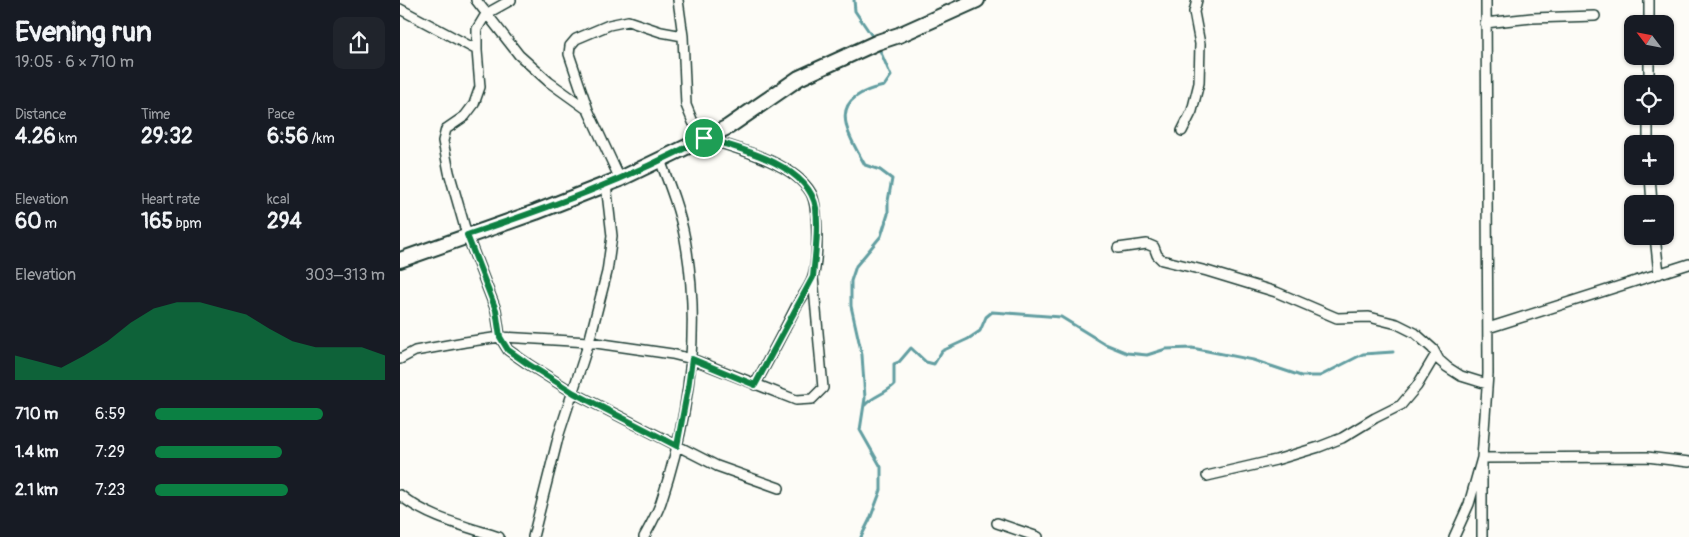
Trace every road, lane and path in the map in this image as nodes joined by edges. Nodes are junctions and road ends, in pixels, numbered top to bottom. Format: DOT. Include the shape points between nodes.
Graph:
graph roads {
  1 [pos="476,0"];
  2 [pos="511,0"];
  3 [pos="678,0"];
  4 [pos="977,0"];
  5 [pos="1197,0"];
  6 [pos="1486,0"];
  7 [pos="1649,0"];
  8 [pos="400,9"];
  9 [pos="486,14"];
  10 [pos="1649,15"];
  11 [pos="1595,16"];
  12 [pos="1486,23"];
  13 [pos="683,36"];
  14 [pos="477,50"];
  15 [pos="588,110"];
  16 [pos="1182,131"];
  17 [pos="704,138"];
  18 [pos="660,160"];
  19 [pos="620,179"];
  20 [pos="606,184"];
  21 [pos="467,235"];
  22 [pos="1656,245"];
  23 [pos="1118,248"];
  24 [pos="400,260"];
  25 [pos="1689,264"];
  26 [pos="1659,274"];
  27 [pos="813,277"];
  28 [pos="1488,328"];
  29 [pos="500,337"];
  30 [pos="589,342"];
  31 [pos="1436,354"];
  32 [pos="400,359"];
  33 [pos="692,359"];
  34 [pos="1487,384"];
  35 [pos="755,385"];
  36 [pos="574,393"];
  37 [pos="677,446"];
  38 [pos="1482,458"];
  39 [pos="1689,462"];
  40 [pos="1207,476"];
  41 [pos="779,488"];
  42 [pos="400,495"];
  43 [pos="997,523"];
  44 [pos="499,537"];
  45 [pos="533,537"];
  46 [pos="644,537"];
  47 [pos="1038,537"];
  48 [pos="1454,537"];
  49 [pos="1482,537"];
  1 -- 9 [label="street"];
  2 -- 9 [label="street"];
  3 -- 13 [label="street"];
  4 -- 17 [label="street" via="799,78 728,127"];
  5 -- 16 [label="street" via="1194,12 1200,44 1199,83 1192,111"];
  6 -- 12 [label="street"];
  7 -- 10 [label="street"];
  8 -- 14 [label="street"];
  9 -- 14 [label="street" via="477,29"];
  9 -- 15 [label="street" via="519,54 549,82"];
  11 -- 12 [label="street"];
  12 -- 28 [label="street"];
  13 -- 15 [label="street" via="628,21 576,39 569,54"];
  13 -- 17 [label="street" via="686,105"];
  14 -- 21 [label="street" via="480,87 474,104 465,116 446,129 443,141"];
  15 -- 19 [label="street"];
  17 -- 18 [label="street"];
  17 -- 27 [label="street" via="740,148 781,166 811,193 816,208 817,238"];
  18 -- 19 [label="street"];
  18 -- 33 [label="street" via="686,239"];
  19 -- 20 [label="street"];
  20 -- 21 [label="street"];
  20 -- 30 [label="street" via="612,248"];
  21 -- 24 [label="street"];
  21 -- 29 [label="street" via="496,310"];
  22 -- 26 [label="street"];
  23 -- 31 [label="street" via="1147,244 1154,247 1162,260 1276,292 1337,318 1369,317 1397,324 1415,333"];
  25 -- 26 [label="street"];
  26 -- 28 [label="street"];
  27 -- 35 [label="street"];
  27 -- 35 [label="street" via="823,388 812,399 796,400"];
  28 -- 34 [label="street"];
  29 -- 30 [label="street"];
  29 -- 32 [label="street" via="415,351"];
  29 -- 36 [label="street" via="508,350"];
  30 -- 33 [label="street"];
  30 -- 36 [label="street"];
  31 -- 34 [label="street" via="1461,376"];
  31 -- 40 [label="street" via="1414,391 1401,405 1342,438 1319,448"];
  33 -- 35 [label="street"];
  33 -- 37 [label="street"];
  34 -- 38 [label="street"];
  36 -- 37 [label="street"];
  36 -- 45 [label="street" via="559,434"];
  37 -- 41 [label="street" via="724,469"];
  37 -- 46 [label="street" via="660,504"];
  38 -- 39 [label="street" via="1647,457"];
  38 -- 48 [label="street" via="1469,504"];
  38 -- 49 [label="street"];
  42 -- 44 [label="street" via="446,520"];
  43 -- 47 [label="street"];
}
